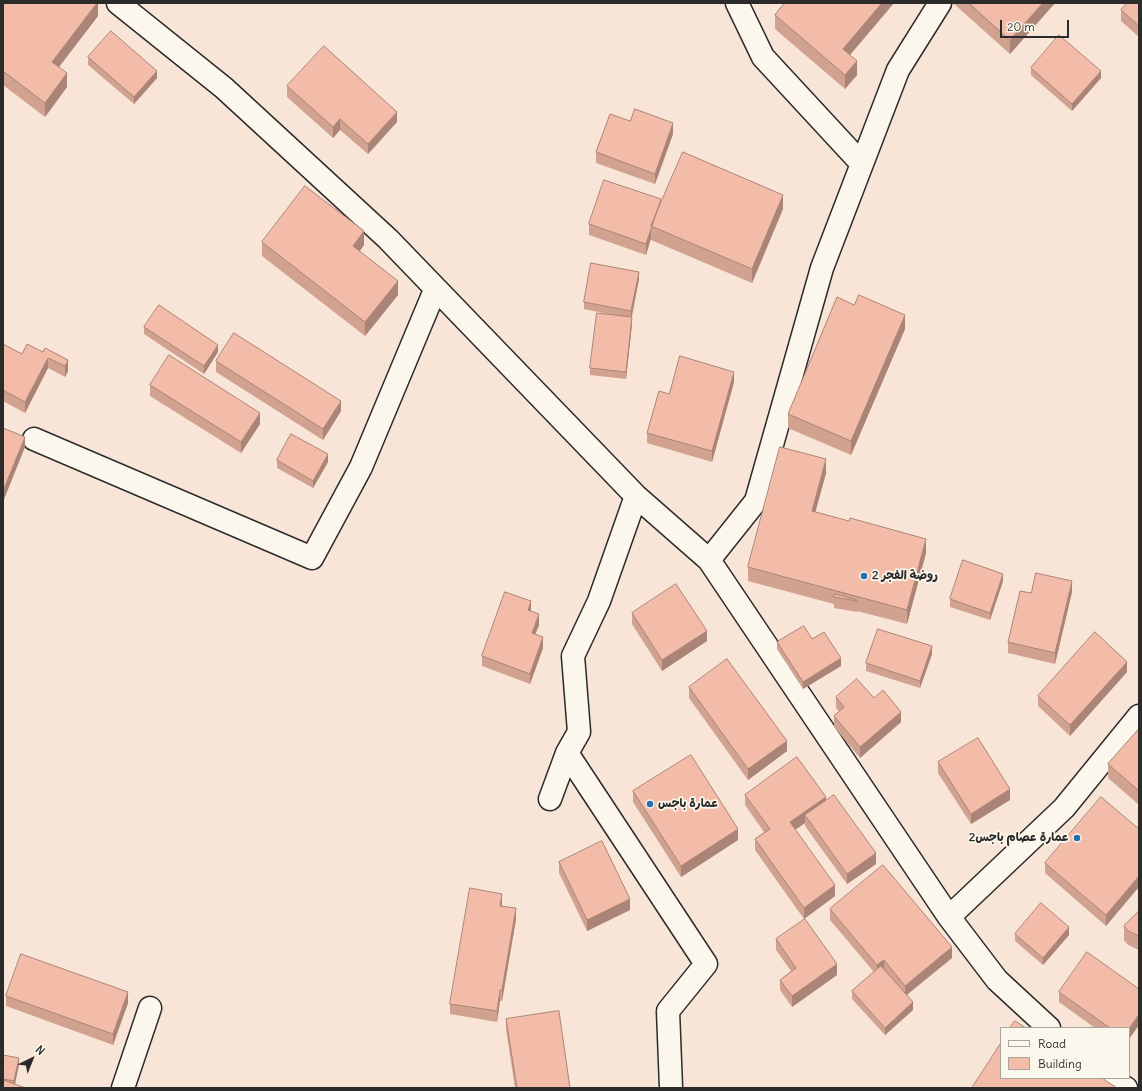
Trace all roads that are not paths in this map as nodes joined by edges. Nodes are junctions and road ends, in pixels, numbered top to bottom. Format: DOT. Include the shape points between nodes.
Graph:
graph roads {
  1 [pos="118,3"];
  2 [pos="737,3"];
  3 [pos="940,3"];
  4 [pos="862,164"];
  5 [pos="435,290"];
  6 [pos="34,438"];
  7 [pos="636,496"];
  8 [pos="709,560"];
  9 [pos="1139,716"];
  10 [pos="567,754"];
  11 [pos="550,799"];
  12 [pos="949,917"];
  13 [pos="150,1008"];
  14 [pos="1048,1027"];
  15 [pos="1112,1079"];
  16 [pos="123,1088"];
  17 [pos="670,1088"];
  18 [pos="1126,1088"];
  1 -- 5 [label="street" via="224,88 388,239"];
  2 -- 4 [label="street" via="763,57"];
  3 -- 4 [label="street" via="898,70"];
  4 -- 8 [label="street" via="822,268 756,501"];
  5 -- 6 [label="street" via="361,467 312,558"];
  5 -- 7 [label="street"];
  7 -- 8 [label="street"];
  7 -- 10 [label="street" via="599,601 573,656 579,732"];
  8 -- 12 [label="street"];
  9 -- 12 [label="street" via="1064,808"];
  10 -- 11 [label="street"];
  10 -- 17 [label="street" via="706,964 668,1011"];
  12 -- 14 [label="street" via="997,980"];
  13 -- 16 [label="street"];
  15 -- 18 [label="street"];
}
